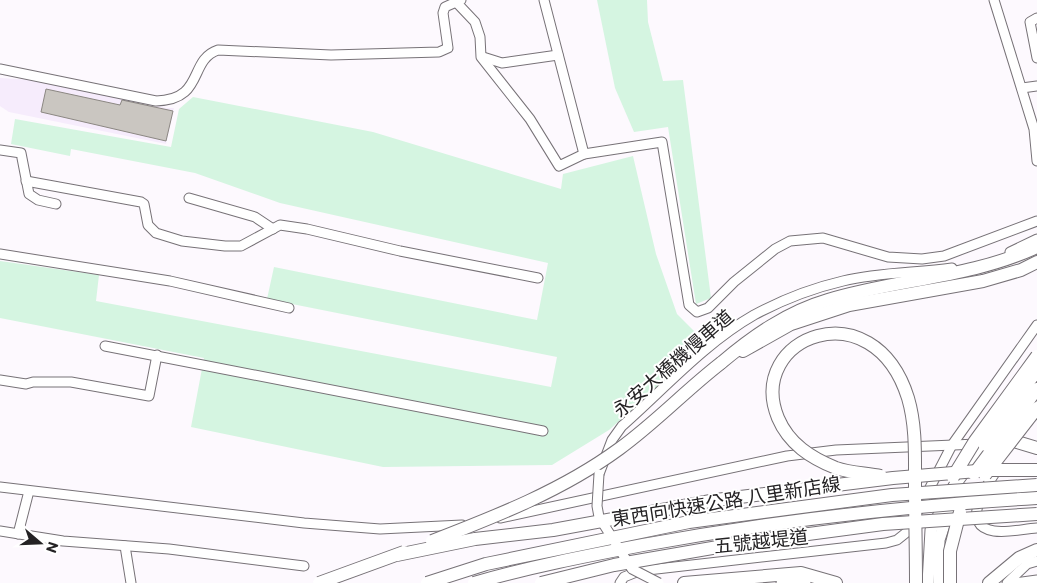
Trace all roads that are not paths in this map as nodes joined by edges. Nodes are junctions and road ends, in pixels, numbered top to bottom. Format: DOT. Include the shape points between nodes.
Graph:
graph roads {
  1 [pos="544,0"];
  2 [pos="994,0"];
  3 [pos="458,1"];
  4 [pos="1037,18"];
  5 [pos="558,55"];
  6 [pos="481,57"];
  7 [pos="1037,58"];
  8 [pos="0,68"];
  9 [pos="1037,86"];
  10 [pos="1022,88"];
  11 [pos="0,150"];
  12 [pos="584,154"];
  13 [pos="1037,161"];
  14 [pos="26,181"];
  15 [pos="189,198"];
  16 [pos="56,204"];
  17 [pos="1037,221"];
  18 [pos="273,228"];
  19 [pos="1037,239"];
  20 [pos="1037,247"];
  21 [pos="0,254"];
  22 [pos="1037,262"];
  23 [pos="538,278"];
  24 [pos="289,308"];
  25 [pos="1037,325"];
  26 [pos="105,346"];
  27 [pos="156,355"];
  28 [pos="1037,356"];
  29 [pos="721,363"];
  30 [pos="1037,372"];
  31 [pos="0,380"];
  32 [pos="1037,389"];
  33 [pos="1037,408"];
  34 [pos="1037,414"];
  35 [pos="543,431"];
  36 [pos="1037,441"];
  37 [pos="1017,442"];
  38 [pos="952,445"];
  39 [pos="984,445"];
  40 [pos="1037,448"];
  41 [pos="1037,470"];
  42 [pos="893,478"];
  43 [pos="1037,485"];
  44 [pos="0,488"];
  45 [pos="29,491"];
  46 [pos="1037,498"];
  47 [pos="952,502"];
  48 [pos="1037,514"];
  49 [pos="1037,528"];
  50 [pos="931,530"];
  51 [pos="0,532"];
  52 [pos="18,534"];
  53 [pos="125,546"];
  54 [pos="1037,550"];
  55 [pos="396,555"];
  56 [pos="1037,561"];
  57 [pos="304,566"];
  58 [pos="1037,580"];
  59 [pos="131,583"];
  60 [pos="319,583"];
  61 [pos="426,583"];
  62 [pos="474,583"];
  63 [pos="541,583"];
  64 [pos="620,583"];
  65 [pos="658,583"];
  66 [pos="684,583"];
  67 [pos="782,583"];
  68 [pos="806,583"];
  69 [pos="836,583"];
  70 [pos="916,583"];
  71 [pos="928,583"];
  72 [pos="939,583"];
  73 [pos="950,583"];
  74 [pos="989,583"];
  75 [pos="1007,583"];
  76 [pos="1015,583"];
  1 -- 5 [label="street"];
  2 -- 10 [label="street"];
  3 -- 6 [label="street" via="475,22"];
  3 -- 8 [label="street" via="445,7 448,48 439,52 331,55 218,50 207,56 188,90 178,98 168,100"];
  4 -- 7 [label="street" via="1030,22"];
  5 -- 6 [label="street" via="502,63"];
  5 -- 12 [label="street"];
  6 -- 12 [label="street" via="530,119 559,166"];
  9 -- 10 [label="street"];
  10 -- 13 [label="street" via="1034,129"];
  11 -- 14 [label="street" via="21,153"];
  12 -- 17 [label="street" via="662,142 689,305 697,312 708,308 734,282 790,240 823,238 888,257 922,259 944,256"];
  14 -- 16 [label="street" via="33,198"];
  14 -- 18 [label="street" via="141,202 148,225 156,233 182,240 241,246"];
  15 -- 18 [label="street" via="256,217"];
  18 -- 23 [label="street" via="280,225 307,229"];
  19 -- 65 [label="street, 永安大橋機慢車道, bridge" via="976,265 841,281 784,301 753,316 709,348 622,426 612,440 599,474 599,517 632,569"];
  20 -- 29 [label="highway" via="969,272 826,300 754,334"];
  21 -- 24 [label="street" via="170,281"];
  22 -- 29 [label="highway" via="983,282 849,305 791,324"];
  25 -- 38 [label="street"];
  26 -- 27 [label="street"];
  27 -- 31 [label="street" via="149,396 71,382 26,384"];
  27 -- 35 [label="street"];
  28 -- 50 [label="highway, bridge" via="958,468 940,500"];
  29 -- 55 [label="highway, bridge" via="599,463 514,509"];
  30 -- 39 [label="main road, bridge"];
  32 -- 47 [label="highway, bridge"];
  33 -- 73 [label="highway, bridge" via="968,496 950,551"];
  34 -- 37 [label="street"];
  36 -- 37 [label="street"];
  37 -- 38 [label="street"];
  37 -- 40 [label="highway"];
  37 -- 49 [label="street" via="988,483 977,509 977,519 991,530"];
  38 -- 45 [label="street" via="836,450 786,456 524,514 454,526 380,529 304,523"];
  38 -- 64 [label="street, 五號越堤道" via="907,532 897,540 639,571 624,577"];
  39 -- 47 [label="main road, bridge"];
  39 -- 50 [label="main road, bridge" via="954,486"];
  41 -- 42 [label="highway, bridge" via="989,470"];
  42 -- 55 [label="highway, bridge" via="716,500"];
  42 -- 70 [label="highway, bridge" via="837,468 806,453 785,433 773,397 775,376 784,359 797,346 811,338 830,334 851,335 885,354 899,376 908,400 914,433"];
  43 -- 61 [label="highway, 東西向快速公路 八里新店線, bridge" via="892,494 689,522 486,564"];
  44 -- 45 [label="street"];
  45 -- 52 [label="street"];
  46 -- 62 [label="highway, 東西向快速公路 八里新店線, bridge" via="792,520 548,564"];
  47 -- 72 [label="main road, bridge" via="939,540"];
  48 -- 63 [label="highway, bridge" via="883,524 741,543 614,565"];
  50 -- 71 [label="main road"];
  51 -- 52 [label="street"];
  52 -- 53 [label="street"];
  53 -- 57 [label="street"];
  53 -- 59 [label="street"];
  54 -- 74 [label="highway" via="1019,558"];
  55 -- 60 [label="highway, bridge"];
  56 -- 75 [label="street" via="1027,564"];
  58 -- 76 [label="street"];
  66 -- 69 [label="highway" via="801,573"];
  67 -- 68 [label="street"];
}
